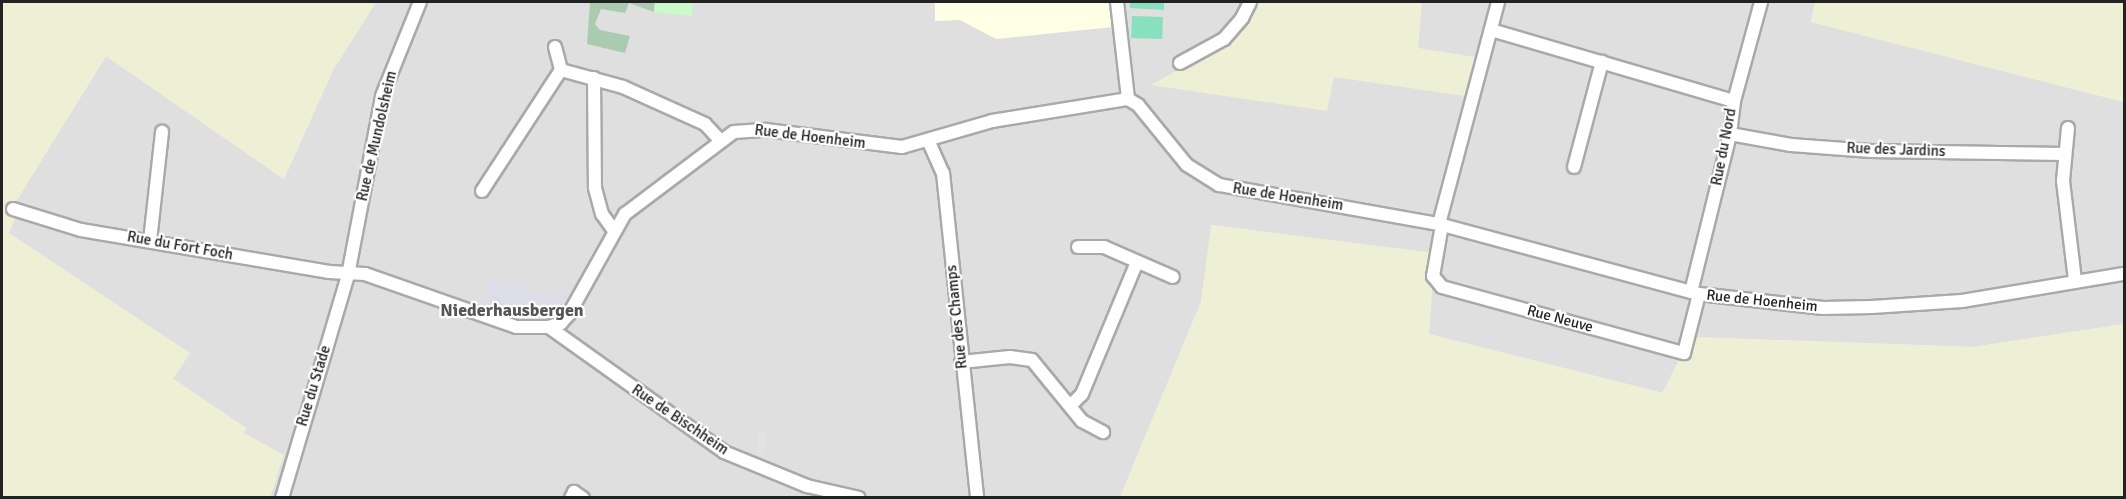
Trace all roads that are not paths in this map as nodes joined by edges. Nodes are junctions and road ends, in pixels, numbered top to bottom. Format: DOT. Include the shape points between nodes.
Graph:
graph roads {
  1 [pos="420,2"];
  2 [pos="1118,2"];
  3 [pos="1250,2"];
  4 [pos="1498,2"];
  5 [pos="1761,2"];
  6 [pos="1491,30"];
  7 [pos="555,47"];
  8 [pos="1602,62"];
  9 [pos="1180,63"];
  10 [pos="561,70"];
  11 [pos="594,78"];
  12 [pos="1128,99"];
  13 [pos="1734,101"];
  14 [pos="2068,128"];
  15 [pos="162,132"];
  16 [pos="1730,134"];
  17 [pos="720,140"];
  18 [pos="928,140"];
  19 [pos="2064,154"];
  20 [pos="1574,167"];
  21 [pos="482,191"];
  22 [pos="13,209"];
  23 [pos="1441,225"];
  24 [pos="613,229"];
  25 [pos="150,241"];
  26 [pos="1078,247"];
  27 [pos="1137,262"];
  28 [pos="2124,268"];
  29 [pos="2124,274"];
  30 [pos="348,275"];
  31 [pos="2105,275"];
  32 [pos="1173,277"];
  33 [pos="2075,280"];
  34 [pos="1695,293"];
  35 [pos="549,327"];
  36 [pos="961,362"];
  37 [pos="1070,406"];
  38 [pos="1103,432"];
  39 [pos="806,492"];
  40 [pos="282,498"];
  41 [pos="571,498"];
  42 [pos="583,498"];
  43 [pos="859,498"];
  44 [pos="977,498"];
  1 -- 30 [label="street, Rue de Mundolsheim" via="382,96"];
  2 -- 12 [label="street"];
  3 -- 9 [label="street" via="1224,39"];
  4 -- 6 [label="street"];
  5 -- 13 [label="street, Rue du Nord"];
  6 -- 8 [label="street"];
  6 -- 23 [label="street"];
  7 -- 10 [label="street"];
  8 -- 13 [label="street"];
  8 -- 20 [label="street"];
  10 -- 11 [label="street"];
  10 -- 21 [label="street"];
  11 -- 17 [label="street" via="705,124"];
  11 -- 24 [label="street" via="595,188 602,214"];
  12 -- 18 [label="street, Rue de Hoenheim" via="992,121"];
  12 -- 23 [label="street, Rue de Hoenheim" via="1138,105 1187,165 1219,185"];
  13 -- 16 [label="street, Rue du Nord"];
  14 -- 19 [label="street"];
  15 -- 25 [label="street"];
  16 -- 19 [label="street, Rue des Jardins" via="1791,145 1871,151"];
  16 -- 34 [label="street, Rue du Nord"];
  17 -- 18 [label="street, Rue de Hoenheim" via="734,132 755,129 888,147"];
  17 -- 24 [label="street, Rue de Hoenheim" via="632,207"];
  18 -- 36 [label="street, Rue des Champs" via="943,173"];
  19 -- 33 [label="street" via="2063,182"];
  22 -- 25 [label="street, Rue du Fort Foch" via="81,230"];
  23 -- 34 [label="street, Rue de Hoenheim"];
  23 -- 34 [label="street, Rue Neuve" via="1433,276 1442,287 1684,353"];
  24 -- 35 [label="street, Rue de Hoenheim" via="569,314"];
  25 -- 30 [label="street, Rue du Fort Foch"];
  26 -- 27 [label="street" via="1104,247"];
  27 -- 32 [label="street"];
  27 -- 37 [label="street" via="1082,394"];
  28 -- 31 [label="street, Rue de Hoenheim"];
  29 -- 31 [label="street, Rue de Hoenheim"];
  30 -- 35 [label="street" via="365,274 516,327"];
  30 -- 40 [label="street, Rue du Stade"];
  31 -- 33 [label="street, Rue de Hoenheim"];
  33 -- 34 [label="street, Rue de Hoenheim" via="1958,301 1842,308"];
  35 -- 39 [label="street, Rue de Bischheim" via="724,452"];
  36 -- 37 [label="street" via="1010,357 1032,360"];
  36 -- 44 [label="street, Rue des Champs"];
  37 -- 38 [label="street" via="1082,421"];
  39 -- 43 [label="street, Rue de Bischheim"];
  41 -- 42 [label="street" via="574,492"];
}
